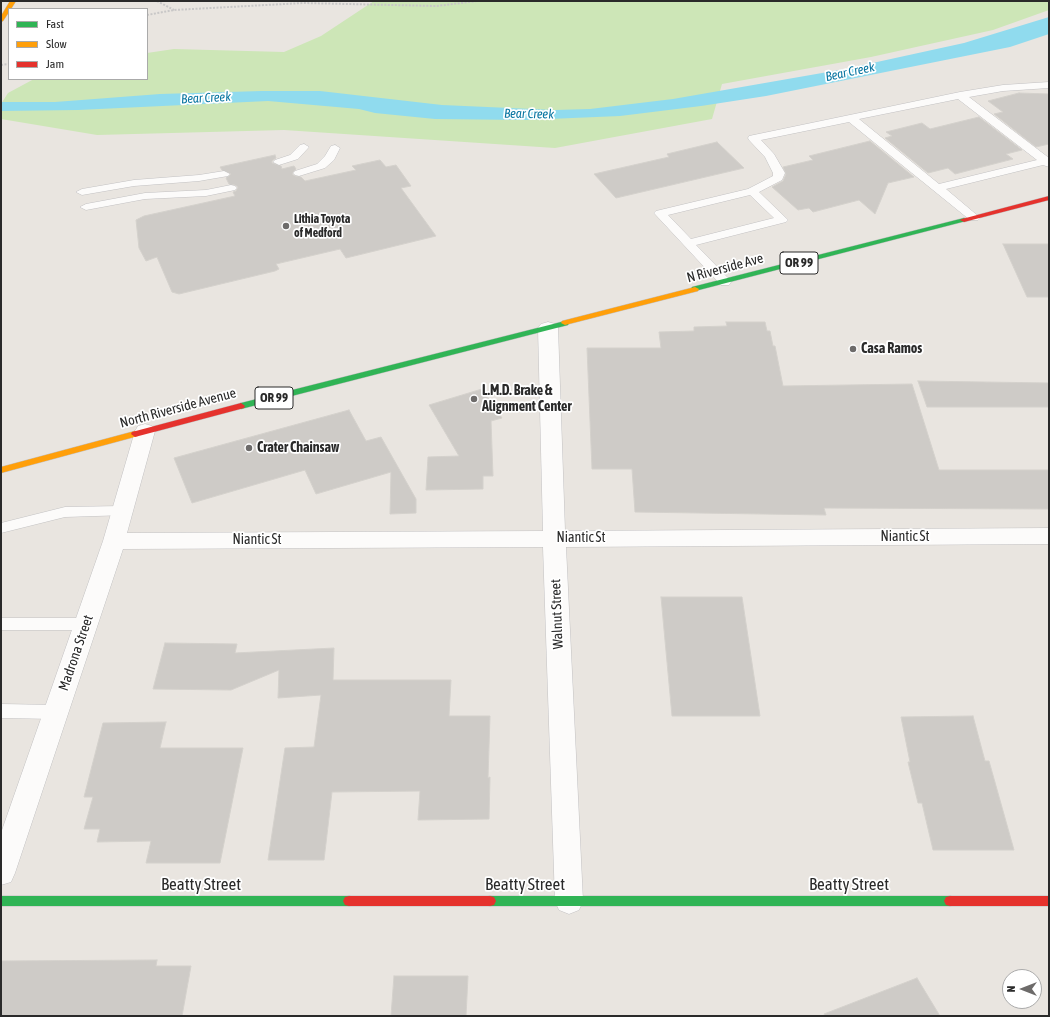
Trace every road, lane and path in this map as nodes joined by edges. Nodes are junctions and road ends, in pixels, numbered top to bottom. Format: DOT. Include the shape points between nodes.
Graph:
graph roads {
  1 [pos="157,1"];
  2 [pos="477,1"];
  3 [pos="8,9"];
  4 [pos="174,10"];
  5 [pos="148,15"];
  6 [pos="1,20"];
  7 [pos="1049,85"];
  8 [pos="960,95"];
  9 [pos="851,118"];
  10 [pos="304,147"];
  11 [pos="335,148"];
  12 [pos="279,162"];
  13 [pos="1047,162"];
  14 [pos="299,173"];
  15 [pos="224,174"];
  16 [pos="232,188"];
  17 [pos="937,188"];
  18 [pos="752,190"];
  19 [pos="82,192"];
  20 [pos="1049,198"];
  21 [pos="86,207"];
  22 [pos="974,218"];
  23 [pos="688,243"];
  24 [pos="725,282"];
  25 [pos="548,328"];
  26 [pos="146,431"];
  27 [pos="1,470"];
  28 [pos="122,511"];
  29 [pos="1,528"];
  30 [pos="1049,536"];
  31 [pos="554,539"];
  32 [pos="114,541"];
  33 [pos="1,624"];
  34 [pos="86,624"];
  35 [pos="1,711"];
  36 [pos="56,712"];
  37 [pos="6,844"];
  38 [pos="1,873"];
  39 [pos="1,901"];
  40 [pos="569,901"];
  41 [pos="1049,901"];
  1 -- 4 [label="path"];
  2 -- 4 [label="path" via="437,6 332,3"];
  3 -- 6 [label="main road"];
  4 -- 5 [label="path"];
  7 -- 8 [label="lane" via="1003,88"];
  8 -- 9 [label="lane"];
  8 -- 13 [label="lane"];
  9 -- 17 [label="lane"];
  9 -- 18 [label="lane" via="754,138 770,156 779,172 778,178"];
  10 -- 12 [label="lane" via="294,157"];
  11 -- 14 [label="lane" via="330,158 321,166"];
  13 -- 17 [label="lane"];
  15 -- 19 [label="lane" via="134,182"];
  16 -- 21 [label="lane" via="206,193 145,196"];
  17 -- 22 [label="lane"];
  18 -- 23 [label="lane" via="660,213"];
  18 -- 23 [label="lane" via="782,220"];
  20 -- 22 [label="main road, N Riverside Ave / OR 99"];
  22 -- 24 [label="main road, N Riverside Ave / OR 99"];
  23 -- 24 [label="lane"];
  24 -- 25 [label="main road, N Riverside Ave / OR 99"];
  25 -- 26 [label="main road, North Riverside Avenue / OR 99"];
  25 -- 31 [label="street, Walnut Street"];
  26 -- 27 [label="main road, North Riverside Avenue / OR 99"];
  26 -- 28 [label="street, Madrona Street"];
  28 -- 29 [label="lane" via="65,512"];
  28 -- 32 [label="street, Madrona Street"];
  30 -- 31 [label="street, Niantic St"];
  31 -- 32 [label="street, Niantic St"];
  31 -- 40 [label="street, Walnut Street"];
  32 -- 34 [label="street, Madrona Street"];
  33 -- 34 [label="lane"];
  34 -- 36 [label="street, Madrona Street"];
  35 -- 36 [label="lane"];
  36 -- 37 [label="street, Madrona Street"];
  37 -- 38 [label="street, Madrona Street"];
  39 -- 40 [label="main road, Beatty Street"];
  40 -- 41 [label="main road, Beatty Street"];
}
